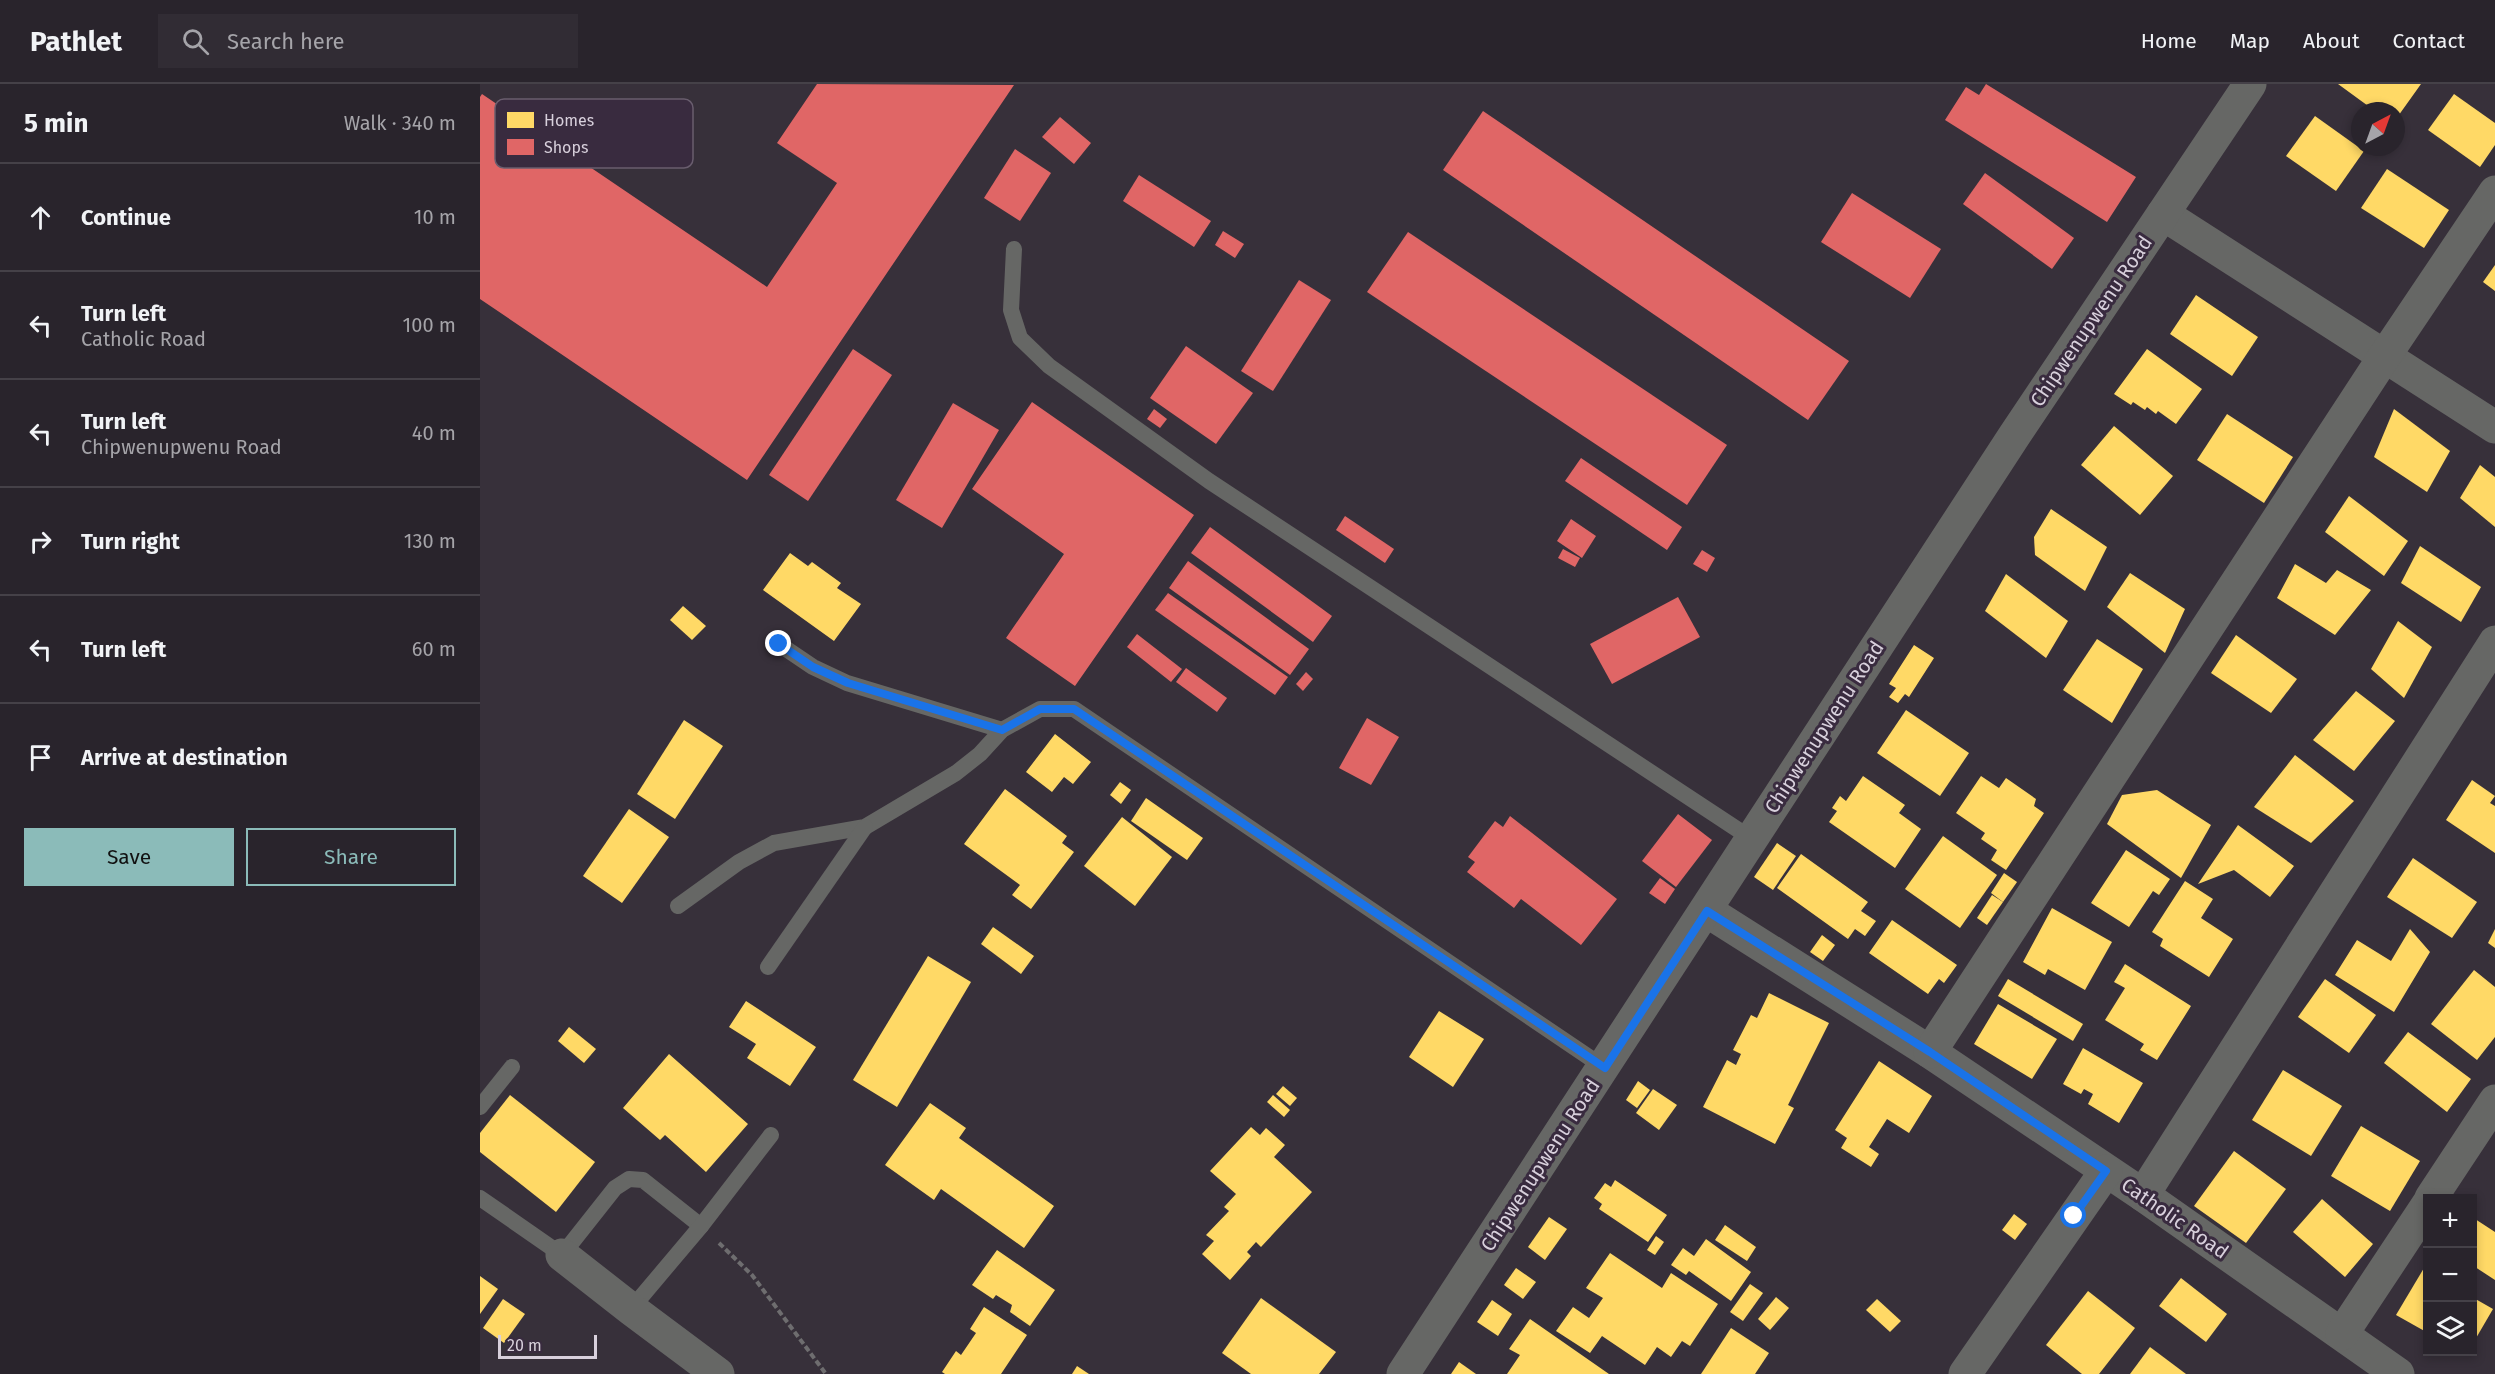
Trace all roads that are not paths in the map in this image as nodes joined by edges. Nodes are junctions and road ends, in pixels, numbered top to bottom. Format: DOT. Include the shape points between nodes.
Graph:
graph roads {
  1 [pos="2250,84"];
  2 [pos="2495,192"];
  3 [pos="2163,214"];
  4 [pos="1014,249"];
  5 [pos="2384,357"];
  6 [pos="2495,428"];
  7 [pos="2495,642"];
  8 [pos="779,644"];
  9 [pos="1002,730"];
  10 [pos="865,827"];
  11 [pos="1752,839"];
  12 [pos="678,906"];
  13 [pos="1707,911"];
  14 [pos="768,967"];
  15 [pos="1930,1052"];
  16 [pos="512,1067"];
  17 [pos="1605,1068"];
  18 [pos="2495,1101"];
  19 [pos="480,1107"];
  20 [pos="771,1135"];
  21 [pos="2106,1171"];
  22 [pos="2434,1194"];
  23 [pos="2143,1195"];
  24 [pos="480,1198"];
  25 [pos="2423,1210"];
  26 [pos="701,1226"];
  27 [pos="562,1255"];
  28 [pos="631,1310"];
  29 [pos="2342,1334"];
  30 [pos="718,1374"];
  31 [pos="1403,1374"];
  32 [pos="1965,1374"];
  33 [pos="2398,1374"];
  1 -- 3 [label="street, Chipwenupwenu Road"];
  2 -- 5 [label="street"];
  3 -- 5 [label="street"];
  3 -- 11 [label="street, Chipwenupwenu Road"];
  4 -- 11 [label="lane" via="1011,310 1020,338 1048,366 1209,481"];
  5 -- 6 [label="street"];
  5 -- 15 [label="street"];
  7 -- 23 [label="street"];
  8 -- 9 [label="lane" via="813,667 848,683"];
  9 -- 10 [label="lane" via="956,773"];
  9 -- 17 [label="lane" via="1040,709 1074,709"];
  10 -- 12 [label="lane" via="774,843 739,862"];
  10 -- 14 [label="lane"];
  11 -- 13 [label="street, Chipwenupwenu Road"];
  13 -- 15 [label="street, Catholic Road"];
  13 -- 17 [label="street, Chipwenupwenu Road"];
  15 -- 21 [label="street, Catholic Road"];
  16 -- 19 [label="lane"];
  17 -- 31 [label="street, Chipwenupwenu Road"];
  18 -- 22 [label="street"];
  20 -- 26 [label="lane"];
  21 -- 23 [label="street, Catholic Road"];
  21 -- 32 [label="street"];
  23 -- 29 [label="street, Catholic Road"];
  24 -- 27 [label="lane"];
  25 -- 29 [label="street"];
  26 -- 27 [label="lane" via="643,1180 629,1179 615,1188"];
  26 -- 28 [label="lane"];
  27 -- 28 [label="street"];
  28 -- 30 [label="street"];
  29 -- 33 [label="street, Catholic Road"];
}
